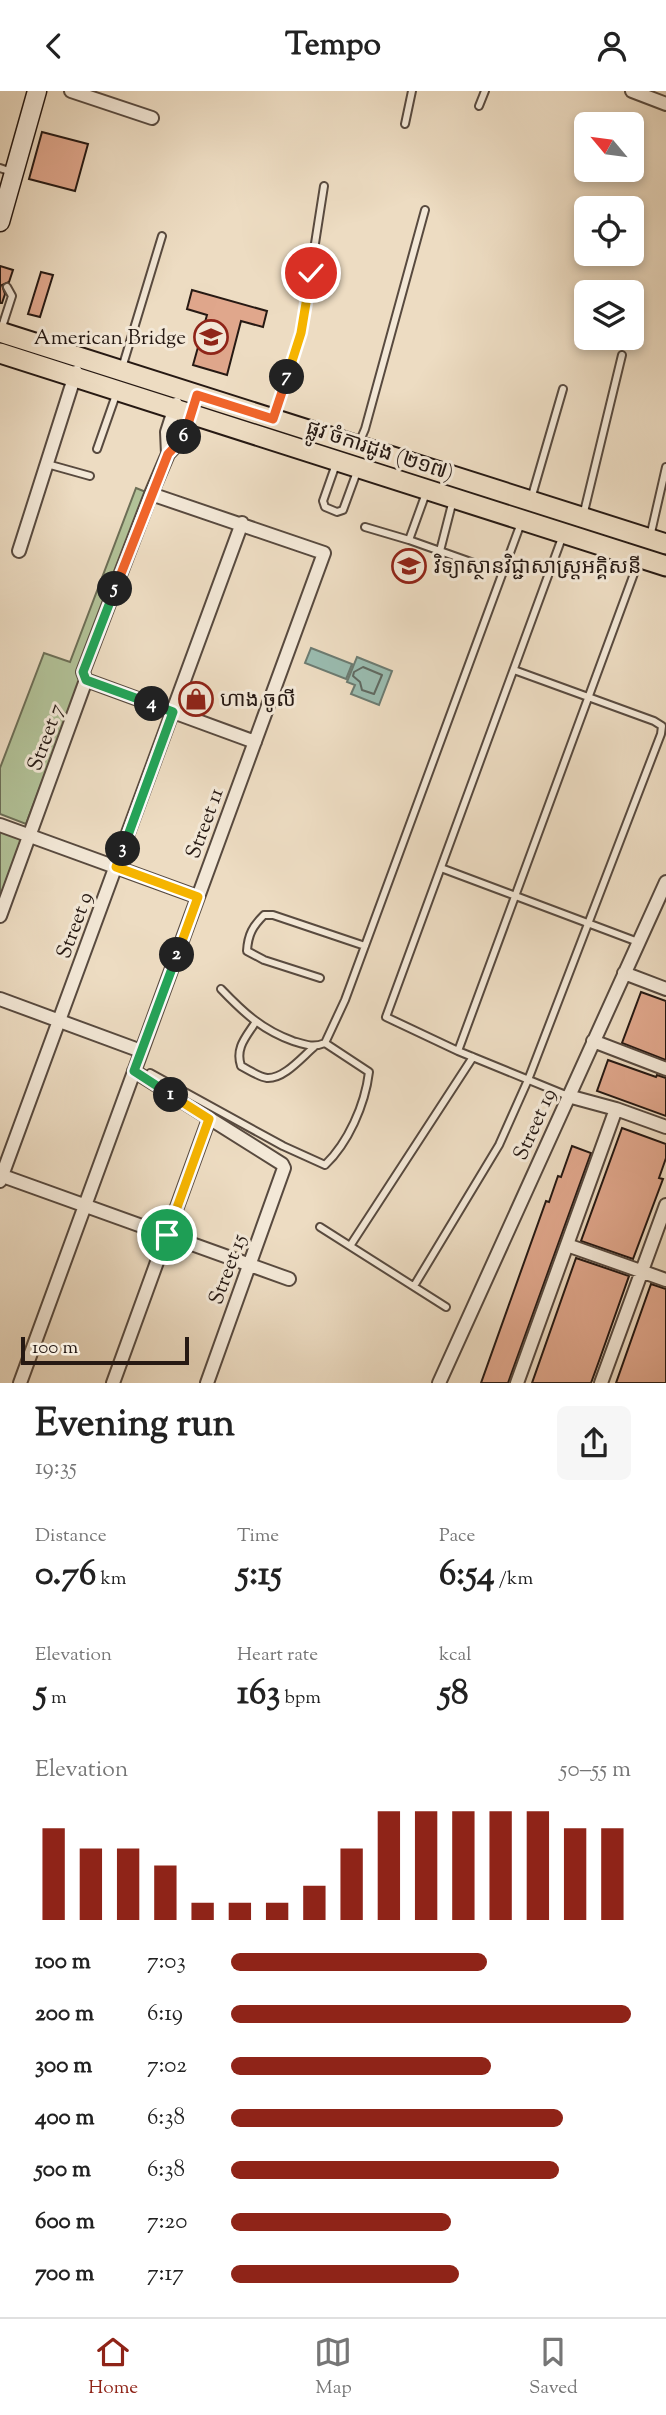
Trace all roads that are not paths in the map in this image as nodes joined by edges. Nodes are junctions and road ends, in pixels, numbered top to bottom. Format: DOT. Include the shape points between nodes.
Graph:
graph roads {
  1 [pos="37,91"];
  2 [pos="71,91"];
  3 [pos="411,91"];
  4 [pos="485,91"];
  5 [pos="632,91"];
  6 [pos="666,104"];
  7 [pos="479,106"];
  8 [pos="152,118"];
  9 [pos="405,124"];
  10 [pos="7,170"];
  11 [pos="324,186"];
  12 [pos="425,210"];
  13 [pos="0,222"];
  14 [pos="162,236"];
  15 [pos="7,287"];
  16 [pos="0,332"];
  17 [pos="0,353"];
  18 [pos="622,355"];
  19 [pos="81,358"];
  20 [pos="121,370"];
  21 [pos="75,377"];
  22 [pos="564,389"];
  23 [pos="117,391"];
  24 [pos="188,392"];
  25 [pos="183,412"];
  26 [pos="273,419"];
  27 [pos="358,446"];
  28 [pos="97,449"];
  29 [pos="337,461"];
  30 [pos="47,464"];
  31 [pos="666,467"];
  32 [pos="359,468"];
  33 [pos="90,476"];
  34 [pos="427,489"];
  35 [pos="151,494"];
  36 [pos="453,498"];
  37 [pos="531,501"];
  38 [pos="582,518"];
  39 [pos="522,520"];
  40 [pos="242,523"];
  41 [pos="365,527"];
  42 [pos="564,533"];
  43 [pos="409,540"];
  44 [pos="658,542"];
  45 [pos="19,551"];
  46 [pos="440,551"];
  47 [pos="640,557"];
  48 [pos="666,566"];
  49 [pos="502,573"];
  50 [pos="514,670"];
  51 [pos="86,680"];
  52 [pos="589,697"];
  53 [pos="173,712"];
  54 [pos="255,741"];
  55 [pos="0,825"];
  56 [pos="29,835"];
  57 [pos="116,867"];
  58 [pos="441,868"];
  59 [pos="666,882"];
  60 [pos="515,896"];
  61 [pos="198,897"];
  62 [pos="0,916"];
  63 [pos="588,923"];
  64 [pos="638,942"];
  65 [pos="365,946"];
  66 [pos="624,973"];
  67 [pos="320,978"];
  68 [pos="221,989"];
  69 [pos="666,989"];
  70 [pos="0,999"];
  71 [pos="59,1021"];
  72 [pos="255,1023"];
  73 [pos="593,1041"];
  74 [pos="326,1044"];
  75 [pos="314,1047"];
  76 [pos="141,1051"];
  77 [pos="458,1051"];
  78 [pos="473,1057"];
  79 [pos="666,1069"];
  80 [pos="134,1071"];
  81 [pos="150,1073"];
  82 [pos="528,1080"];
  83 [pos="568,1096"];
  84 [pos="616,1109"];
  85 [pos="209,1119"];
  86 [pos="666,1127"];
  87 [pos="1,1177"];
  88 [pos="85,1205"];
  89 [pos="666,1205"];
  90 [pos="320,1227"];
  91 [pos="167,1235"];
  92 [pos="567,1245"];
  93 [pos="350,1246"];
  94 [pos="249,1264"];
  95 [pos="642,1271"];
  96 [pos="289,1279"];
  97 [pos="666,1280"];
  98 [pos="414,1286"];
  99 [pos="446,1307"];
  100 [pos="20,1383"];
  101 [pos="113,1383"];
  102 [pos="207,1383"];
  103 [pos="439,1383"];
  104 [pos="517,1383"];
  105 [pos="601,1383"];
  1 -- 10 [label="street"];
  2 -- 8 [label="street"];
  3 -- 9 [label="lane"];
  4 -- 7 [label="lane"];
  5 -- 6 [label="street"];
  10 -- 13 [label="street"];
  11 -- 26 [label="lane" via="301,333"];
  12 -- 27 [label="lane"];
  14 -- 20 [label="lane"];
  15 -- 16 [label="lane" via="12,296"];
  16 -- 19 [label="main road, ផ្លូវ ចំការដូង (២១៧)"];
  17 -- 21 [label="main road, ផ្លូវ ចំការដូង (២១៧)"];
  18 -- 38 [label="lane"];
  19 -- 20 [label="main road, ផ្លូវ ចំការដូង (២១៧)"];
  19 -- 21 [label="street"];
  20 -- 24 [label="main road, ផ្លូវ ចំការដូង (២១៧)"];
  21 -- 23 [label="main road, ផ្លូវ ចំការដូង (២១៧)"];
  21 -- 30 [label="street"];
  22 -- 37 [label="lane"];
  23 -- 25 [label="main road, ផ្លូវ ចំការដូង (២១៧)"];
  23 -- 28 [label="lane"];
  24 -- 25 [label="street, Street 7"];
  24 -- 26 [label="main road, ផ្លូវ ចំការដូង (២១៧)"];
  25 -- 29 [label="main road, ផ្លូវ ចំការដូង (២១៧)"];
  25 -- 35 [label="street, Street 7" via="167,432 168,454"];
  26 -- 27 [label="main road, ផ្លូវ ចំការដូង (២១៧)"];
  27 -- 37 [label="main road, ផ្លូវ ចំការដូង (២១៧)"];
  29 -- 32 [label="main road, ផ្លូវ ចំការដូង (២១៧)"];
  29 -- 32 [label="lane" via="323,501 337,512 344,510"];
  30 -- 33 [label="lane"];
  30 -- 45 [label="street"];
  31 -- 44 [label="lane"];
  32 -- 34 [label="main road, ផ្លូវ ចំការដូង (២១៧)"];
  34 -- 36 [label="main road, ផ្លូវ ចំការដូង (២១៧)"];
  34 -- 43 [label="lane"];
  35 -- 40 [label="street"];
  35 -- 51 [label="street, Street 7" via="83,672"];
  36 -- 39 [label="main road, ផ្លូវ ចំការដូង (២១៧)"];
  36 -- 46 [label="lane"];
  37 -- 38 [label="main road, ផ្លូវ ចំការដូង (២១៧)"];
  38 -- 44 [label="main road, ផ្លូវ ចំការដូង (២១៧)"];
  39 -- 42 [label="main road, ផ្លូវ ចំការដូង (២១៧)"];
  39 -- 49 [label="lane"];
  40 -- 53 [label="street, Street 9"];
  40 -- 54 [label="street, Street 11" via="324,552"];
  41 -- 43 [label="lane"];
  42 -- 47 [label="main road, ផ្លូវ ចំការដូង (២១៧)"];
  42 -- 50 [label="lane"];
  43 -- 46 [label="lane"];
  46 -- 49 [label="lane"];
  47 -- 48 [label="main road, ផ្លូវ ចំការដូង (២១៧)"];
  47 -- 52 [label="lane"];
  49 -- 65 [label="lane"];
  50 -- 52 [label="lane"];
  50 -- 58 [label="lane"];
  51 -- 53 [label="street"];
  51 -- 56 [label="street, Street 7"];
  52 -- 60 [label="lane"];
  52 -- 63 [label="lane" via="662,726"];
  53 -- 54 [label="street"];
  53 -- 57 [label="street, Street 9"];
  54 -- 61 [label="street, Street 11"];
  55 -- 56 [label="street"];
  56 -- 57 [label="street"];
  56 -- 62 [label="street, Street 7"];
  57 -- 61 [label="street"];
  57 -- 71 [label="street, Street 9"];
  58 -- 60 [label="lane"];
  58 -- 77 [label="lane" via="386,1017"];
  59 -- 64 [label="street, Street 19"];
  60 -- 63 [label="lane"];
  60 -- 77 [label="lane"];
  61 -- 76 [label="street, Street 11"];
  63 -- 64 [label="lane"];
  63 -- 82 [label="lane"];
  64 -- 66 [label="street, Street 19"];
  65 -- 67 [label="lane" via="273,915 264,915 253,926 247,951"];
  65 -- 74 [label="lane"];
  66 -- 69 [label="street"];
  66 -- 73 [label="street, Street 19"];
  68 -- 72 [label="lane"];
  70 -- 71 [label="street"];
  71 -- 76 [label="street"];
  71 -- 87 [label="street, Street 9"];
  72 -- 75 [label="lane"];
  72 -- 75 [label="lane" via="238,1057 241,1066 265,1078 291,1067"];
  73 -- 79 [label="street"];
  73 -- 83 [label="street, Street 19"];
  74 -- 75 [label="lane"];
  74 -- 81 [label="lane" via="369,1072 355,1120 338,1153 325,1165"];
  76 -- 80 [label="street, Street 11"];
  77 -- 78 [label="lane"];
  78 -- 82 [label="lane"];
  78 -- 93 [label="lane"];
  80 -- 85 [label="street"];
  80 -- 88 [label="street, Street 11"];
  82 -- 83 [label="lane"];
  82 -- 98 [label="lane" via="499,1145"];
  83 -- 84 [label="street"];
  83 -- 103 [label="street, Street 19"];
  84 -- 86 [label="street"];
  84 -- 92 [label="street"];
  85 -- 91 [label="street"];
  85 -- 94 [label="street, Street 15" via="284,1168"];
  87 -- 88 [label="street"];
  88 -- 91 [label="street"];
  88 -- 100 [label="street, Street 11"];
  89 -- 95 [label="street"];
  90 -- 93 [label="lane"];
  91 -- 94 [label="street"];
  91 -- 101 [label="street"];
  92 -- 95 [label="street"];
  92 -- 104 [label="street"];
  93 -- 98 [label="lane"];
  94 -- 96 [label="street"];
  94 -- 102 [label="street, Street 15"];
  95 -- 97 [label="street"];
  95 -- 105 [label="street"];
  98 -- 99 [label="lane"];
}
